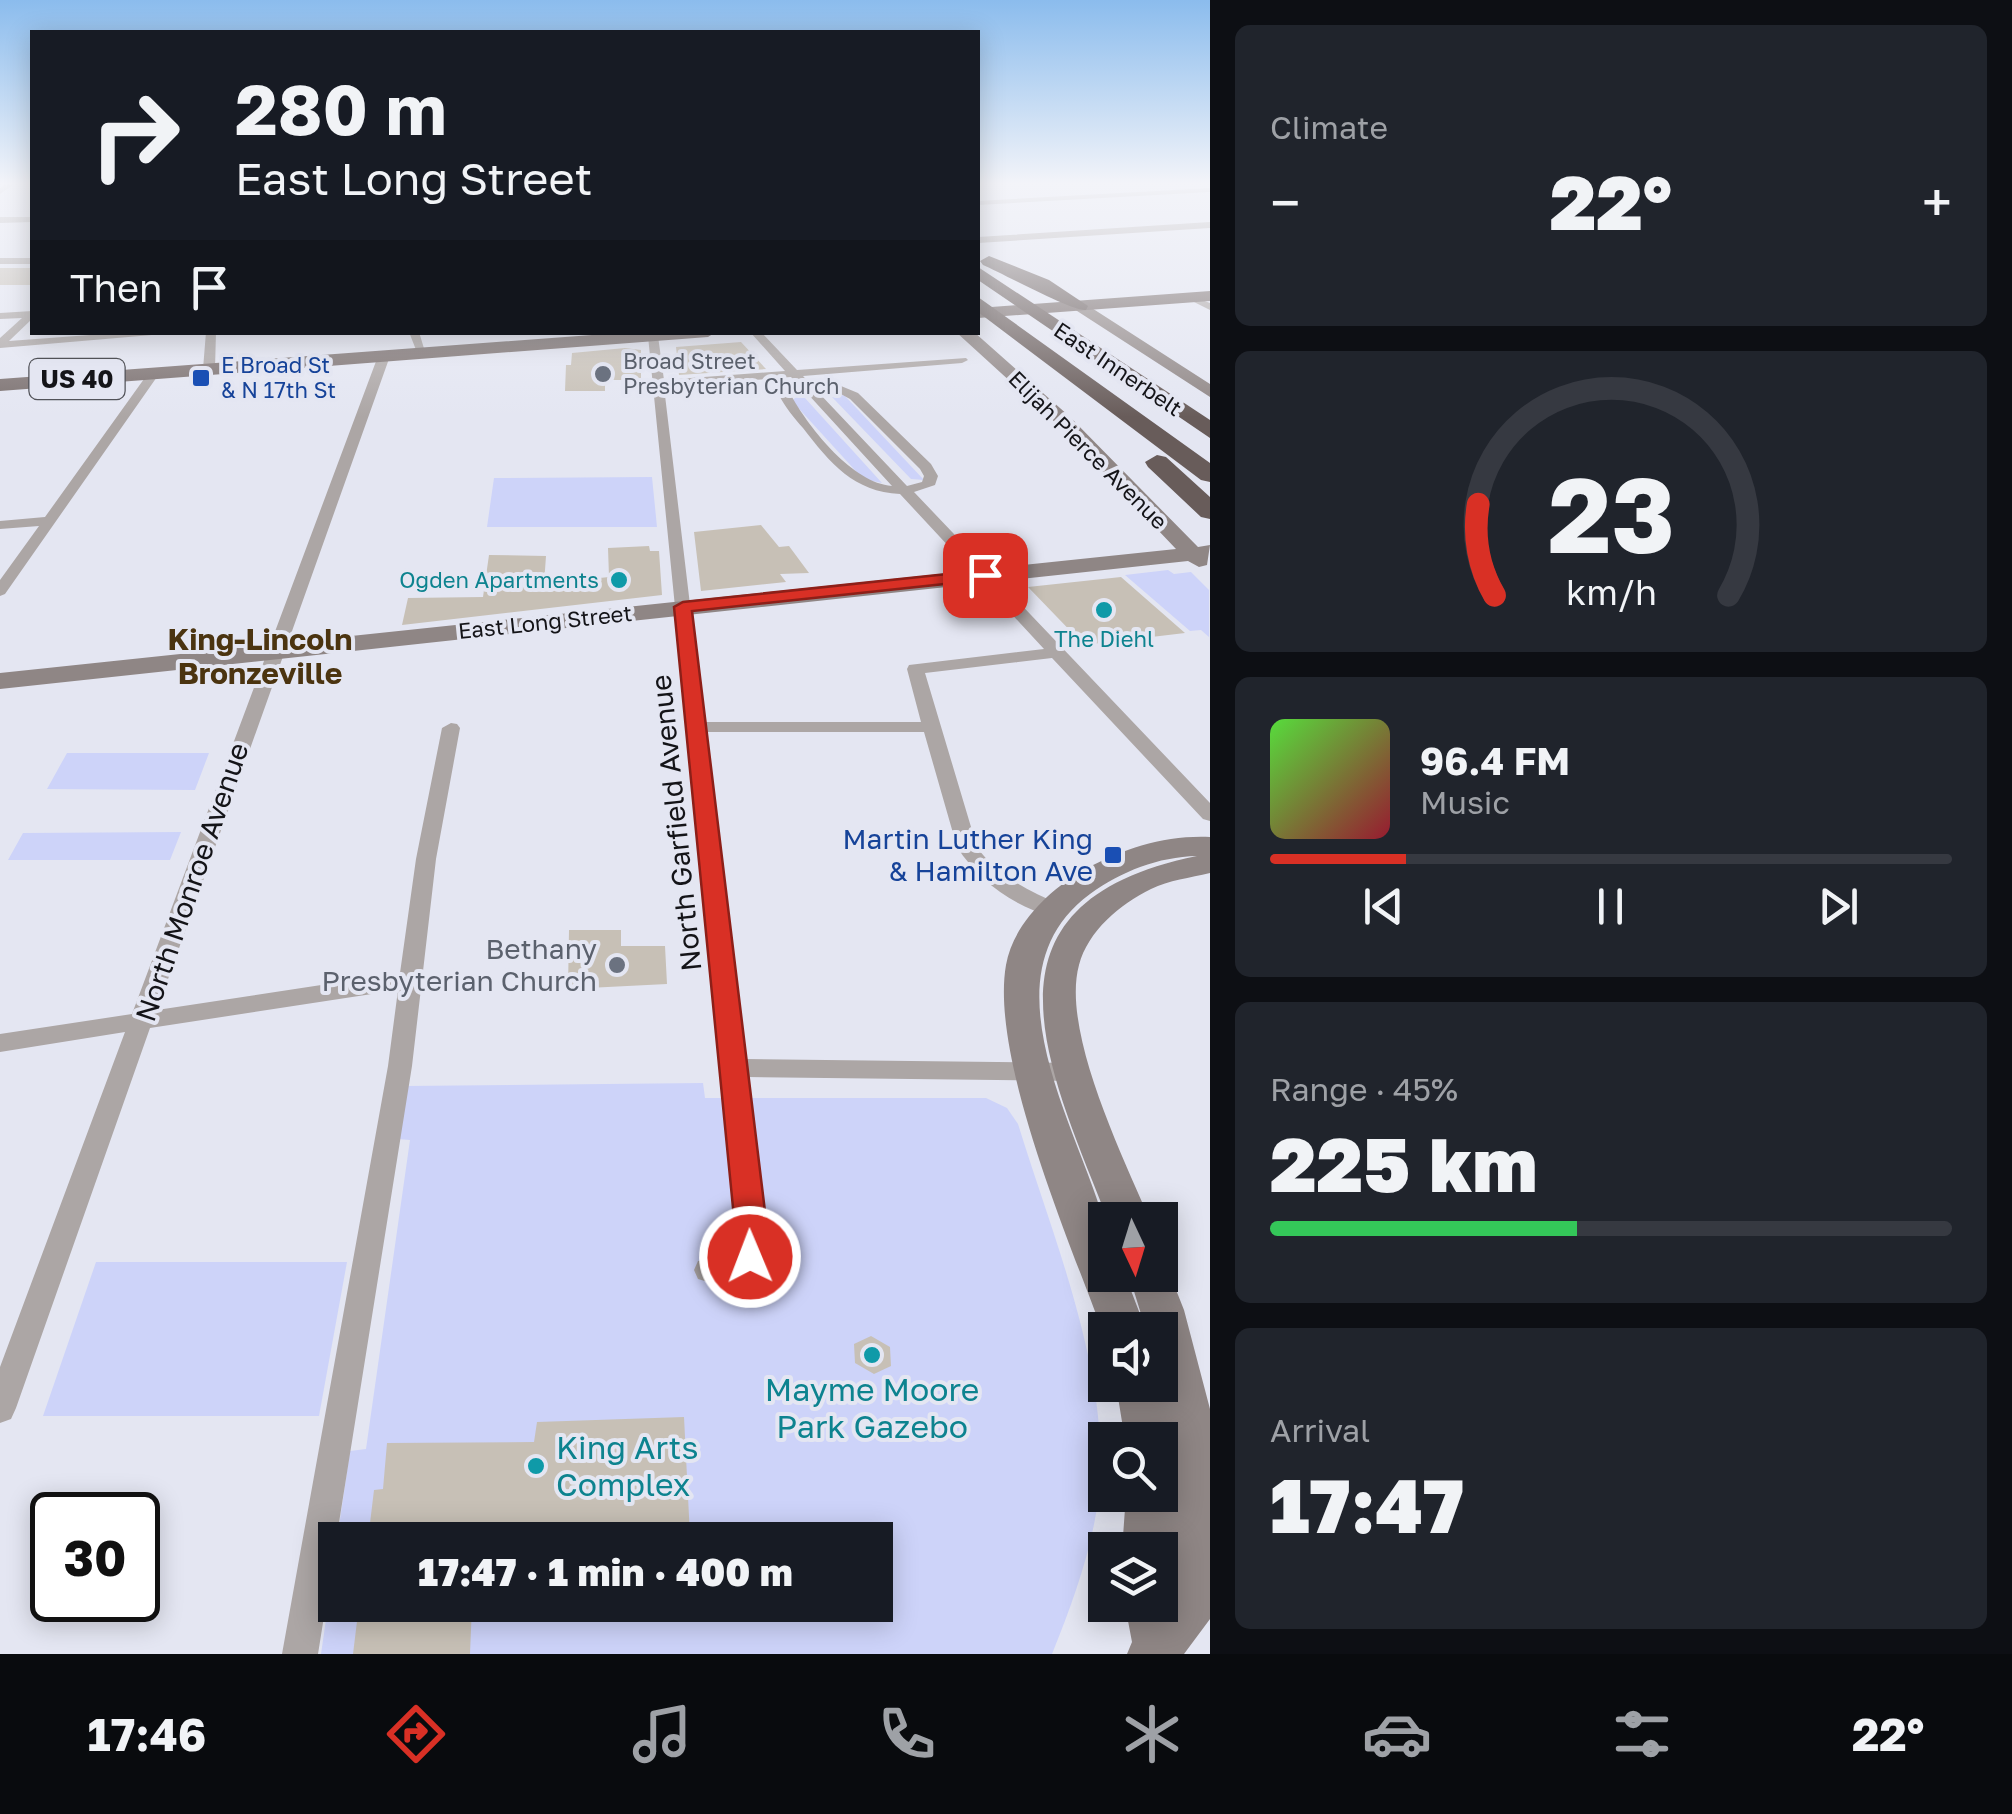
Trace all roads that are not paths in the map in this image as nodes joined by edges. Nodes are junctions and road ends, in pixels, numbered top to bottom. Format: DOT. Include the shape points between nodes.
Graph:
graph roads {
  1 [pos="1009,262"];
  2 [pos="980,273"];
  3 [pos="1201,297"];
  4 [pos="980,304"];
  5 [pos="1071,306"];
  6 [pos="1210,306"];
  7 [pos="980,313"];
  8 [pos="30,314"];
  9 [pos="0,316"];
  10 [pos="30,316"];
  11 [pos="1013,329"];
  12 [pos="140,335"];
  13 [pos="211,335"];
  14 [pos="415,335"];
  15 [pos="667,335"];
  16 [pos="758,335"];
  17 [pos="967,335"];
  18 [pos="619,336"];
  19 [pos="653,336"];
  20 [pos="0,345"];
  21 [pos="1088,349"];
  22 [pos="422,354"];
  23 [pos="384,356"];
  24 [pos="962,360"];
  25 [pos="209,369"];
  26 [pos="793,373"];
  27 [pos="153,374"];
  28 [pos="659,384"];
  29 [pos="0,385"];
  30 [pos="808,388"];
  31 [pos="1210,392"];
  32 [pos="1210,431"];
  33 [pos="1210,448"];
  34 [pos="1210,475"];
  35 [pos="908,492"];
  36 [pos="1210,511"];
  37 [pos="48,521"];
  38 [pos="0,525"];
  39 [pos="1201,553"];
  40 [pos="1210,571"];
  41 [pos="985,575"];
  42 [pos="0,591"];
  43 [pos="683,607"];
  44 [pos="275,651"];
  45 [pos="1058,652"];
  46 [pos="0,681"];
  47 [pos="696,727"];
  48 [pos="933,727"];
  49 [pos="450,728"];
  50 [pos="1210,815"];
  51 [pos="1210,846"];
  52 [pos="1210,863"];
  53 [pos="1053,910"];
  54 [pos="408,980"];
  55 [pos="143,1021"];
  56 [pos="0,1043"];
  57 [pos="733,1068"];
  58 [pos="1034,1070"];
  59 [pos="1074,1072"];
  60 [pos="1121,1202"];
  61 [pos="708,1270"];
  62 [pos="1157,1292"];
  63 [pos="1118,1312"];
  64 [pos="0,1408"];
  65 [pos="1159,1639"];
  66 [pos="300,1654"];
  1 -- 5 [label="highway"];
  2 -- 21 [label="highway, East Innerbelt"];
  3 -- 5 [label="main road"];
  3 -- 6 [label="street"];
  4 -- 11 [label="highway"];
  5 -- 7 [label="main road"];
  5 -- 31 [label="street"];
  8 -- 9 [label="street"];
  10 -- 20 [label="street"];
  11 -- 34 [label="highway"];
  11 -- 36 [label="highway" via="1042,363"];
  12 -- 20 [label="street"];
  13 -- 25 [label="street"];
  14 -- 22 [label="street"];
  15 -- 19 [label="main road, US 40"];
  16 -- 26 [label="street"];
  17 -- 39 [label="street, Elijah Pierce Avenue"];
  18 -- 19 [label="main road, US 40"];
  18 -- 22 [label="main road, US 40"];
  19 -- 28 [label="street, North Garfield Avenue"];
  21 -- 32 [label="highway, East Innerbelt"];
  21 -- 33 [label="highway" via="1093,364"];
  22 -- 23 [label="main road, US 40"];
  23 -- 25 [label="main road, US 40"];
  23 -- 44 [label="street, North Monroe Avenue"];
  24 -- 26 [label="street"];
  25 -- 27 [label="main road, US 40"];
  26 -- 28 [label="street"];
  26 -- 30 [label="street"];
  27 -- 29 [label="main road, US 40"];
  27 -- 37 [label="street"];
  28 -- 43 [label="street, North Garfield Avenue"];
  30 -- 35 [label="street"];
  30 -- 35 [label="street" via="791,391 788,402 854,479"];
  30 -- 35 [label="street" via="854,396 926,467 928,484"];
  35 -- 41 [label="street"];
  37 -- 38 [label="street"];
  37 -- 42 [label="street"];
  39 -- 40 [label="street, Elijah Pierce Avenue"];
  39 -- 41 [label="street, East Long Street"];
  41 -- 43 [label="street, East Long Street"];
  41 -- 45 [label="street"];
  43 -- 44 [label="street, East Long Street"];
  43 -- 47 [label="street, North Garfield Avenue"];
  44 -- 46 [label="street, East Long Street"];
  44 -- 55 [label="street, North Monroe Avenue"];
  45 -- 48 [label="street" via="914,669"];
  45 -- 50 [label="street"];
  47 -- 48 [label="street"];
  47 -- 57 [label="street, North Garfield Avenue"];
  48 -- 53 [label="street" via="977,864 1000,884"];
  49 -- 54 [label="street"];
  51 -- 53 [label="street" via="1122,862 1080,884"];
  52 -- 59 [label="street" via="1136,884 1109,900 1072,940 1060,974 1061,1018"];
  53 -- 58 [label="street" via="1037,928 1022,966 1022,1013"];
  54 -- 55 [label="street"];
  54 -- 66 [label="street" via="400,1066"];
  55 -- 56 [label="street"];
  55 -- 64 [label="street, North Monroe Avenue"];
  57 -- 58 [label="street"];
  57 -- 61 [label="street, North Garfield Avenue" via="752,1247 741,1266"];
  58 -- 59 [label="street"];
  58 -- 63 [label="street"];
  59 -- 60 [label="street"];
  62 -- 65 [label="street" via="1200,1429 1207,1489 1205,1550 1192,1597"];
}
